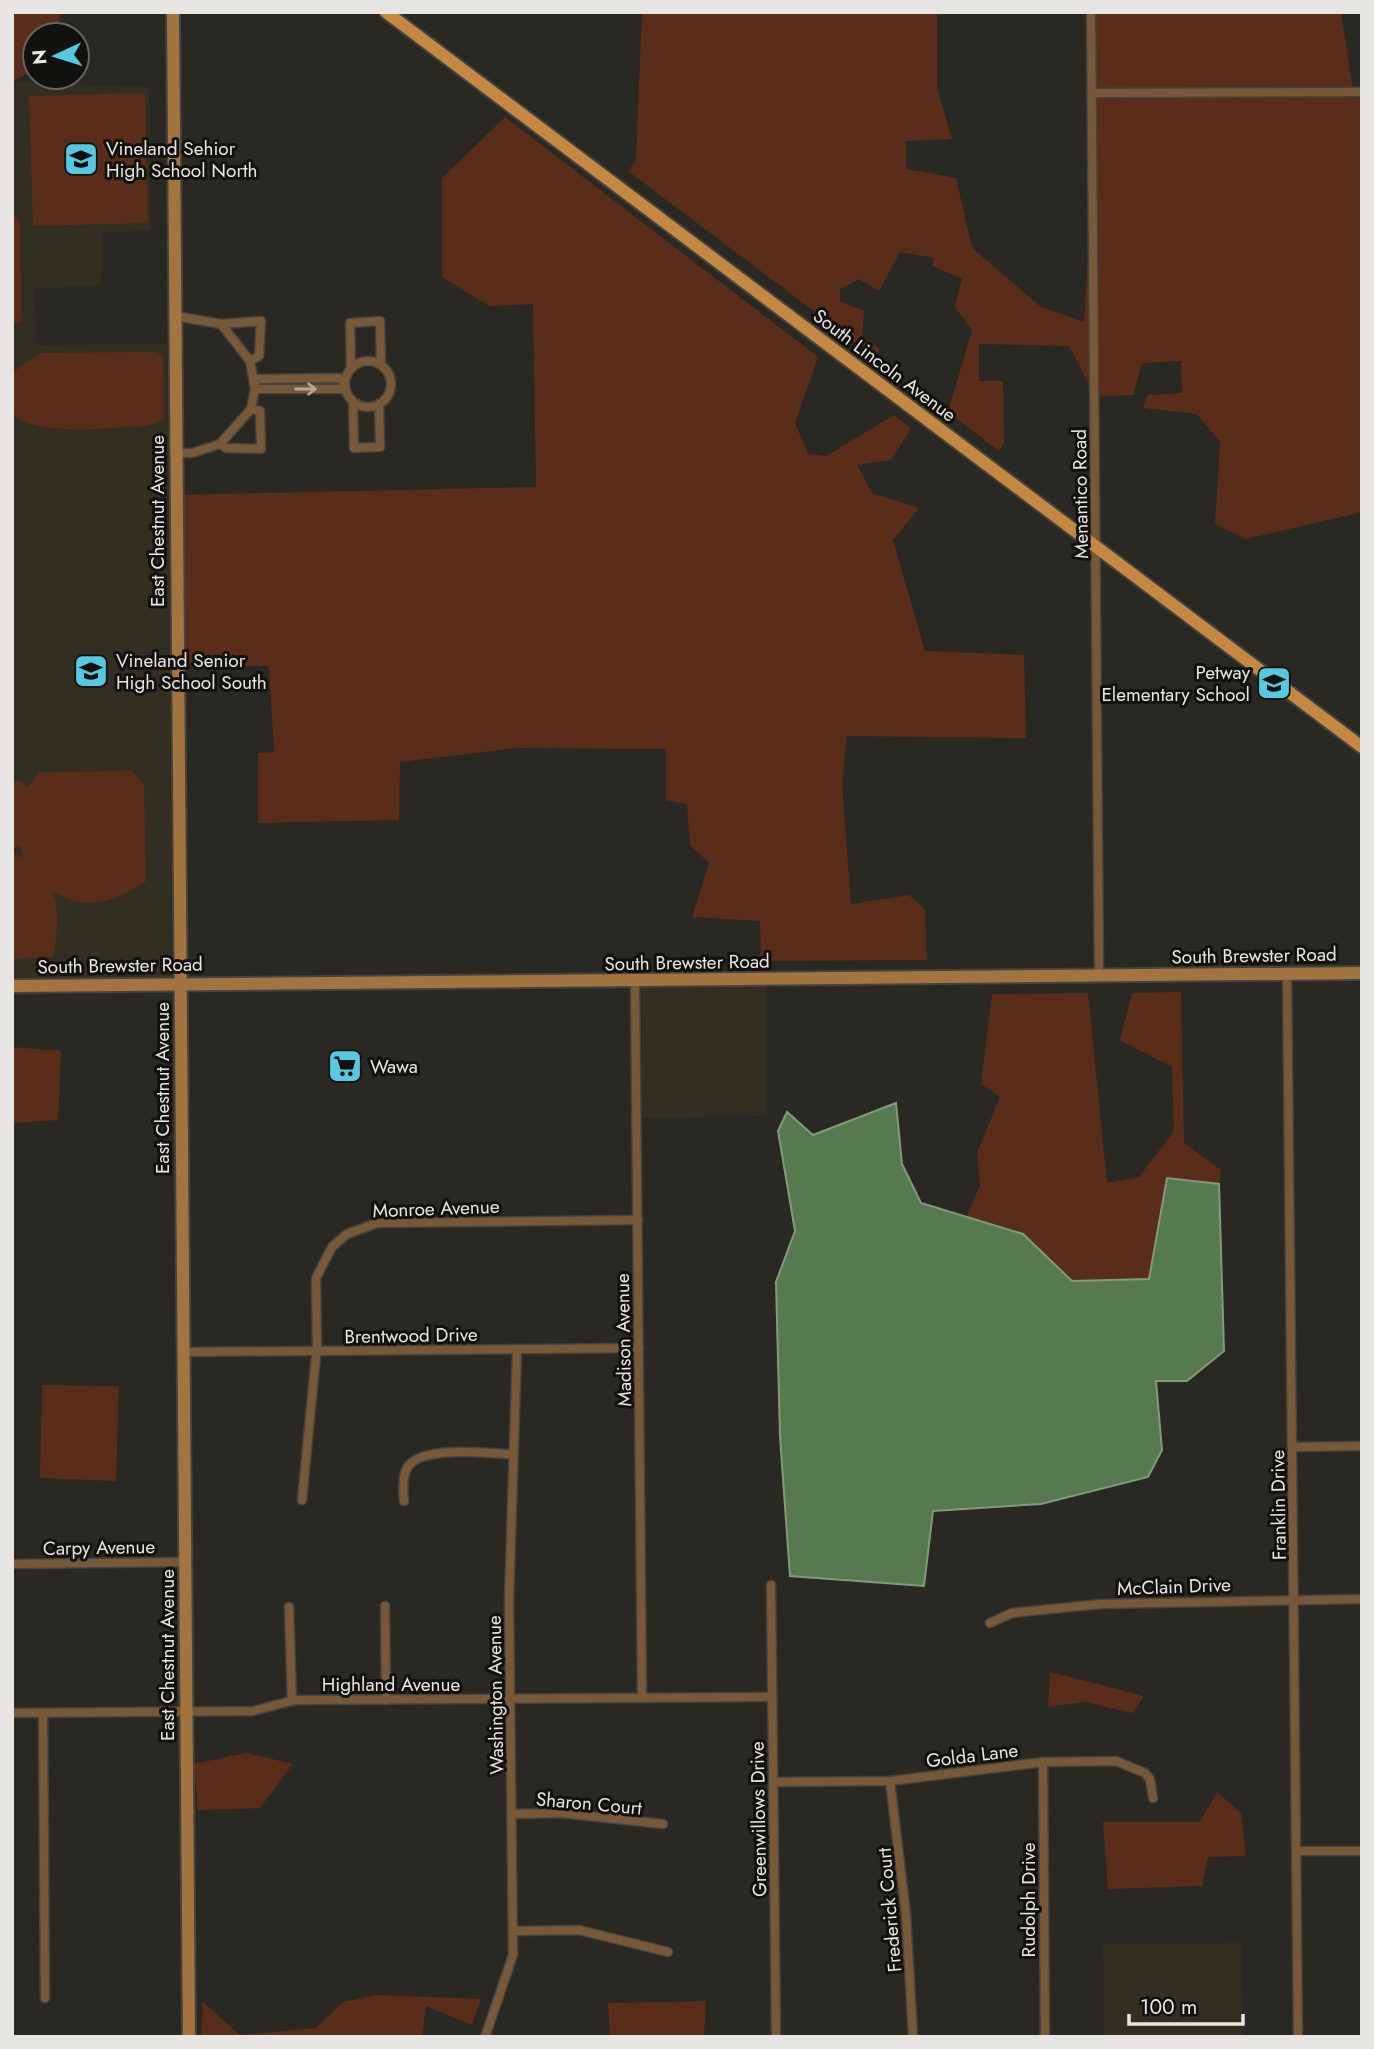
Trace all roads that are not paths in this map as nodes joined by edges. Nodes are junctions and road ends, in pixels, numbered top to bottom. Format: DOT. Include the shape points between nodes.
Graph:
graph roads {
  1 [pos="173,12"];
  2 [pos="386,12"];
  3 [pos="1091,12"];
  4 [pos="1362,92"];
  5 [pos="1092,93"];
  6 [pos="175,316"];
  7 [pos="221,324"];
  8 [pos="250,361"];
  9 [pos="381,364"];
  10 [pos="351,368"];
  11 [pos="255,379"];
  12 [pos="345,382"];
  13 [pos="255,389"];
  14 [pos="353,402"];
  15 [pos="379,404"];
  16 [pos="251,409"];
  17 [pos="220,444"];
  18 [pos="176,453"];
  19 [pos="1096,548"];
  20 [pos="1362,747"];
  21 [pos="1362,973"];
  22 [pos="1287,974"];
  23 [pos="1100,976"];
  24 [pos="635,982"];
  25 [pos="181,983"];
  26 [pos="12,986"];
  27 [pos="638,1220"];
  28 [pos="639,1348"];
  29 [pos="517,1349"];
  30 [pos="316,1351"];
  31 [pos="184,1352"];
  32 [pos="1362,1446"];
  33 [pos="1293,1447"];
  34 [pos="513,1454"];
  35 [pos="302,1500"];
  36 [pos="404,1501"];
  37 [pos="185,1562"];
  38 [pos="12,1564"];
  39 [pos="771,1585"];
  40 [pos="1295,1599"];
  41 [pos="1362,1599"];
  42 [pos="385,1606"];
  43 [pos="289,1607"];
  44 [pos="990,1623"];
  45 [pos="772,1697"];
  46 [pos="642,1698"];
  47 [pos="511,1699"];
  48 [pos="292,1700"];
  49 [pos="386,1700"];
  50 [pos="186,1712"];
  51 [pos="12,1713"];
  52 [pos="43,1713"];
  53 [pos="1043,1762"];
  54 [pos="890,1781"];
  55 [pos="774,1782"];
  56 [pos="1153,1798"];
  57 [pos="512,1814"];
  58 [pos="663,1824"];
  59 [pos="1297,1851"];
  60 [pos="1362,1851"];
  61 [pos="513,1931"];
  62 [pos="668,1952"];
  63 [pos="45,1998"];
  64 [pos="189,2037"];
  65 [pos="485,2037"];
  66 [pos="776,2037"];
  67 [pos="913,2037"];
  68 [pos="1045,2037"];
  69 [pos="1298,2037"];
  1 -- 6 [label="street, East Chestnut Avenue"];
  2 -- 19 [label="main road, South Lincoln Avenue"];
  3 -- 5 [label="street, Menantico Road"];
  4 -- 5 [label="street"];
  5 -- 19 [label="street, Menantico Road"];
  6 -- 7 [label="street"];
  6 -- 18 [label="street, East Chestnut Avenue"];
  7 -- 8 [label="street"];
  7 -- 8 [label="street" via="261,321 259,356"];
  8 -- 11 [label="street"];
  9 -- 10 [label="street" via="365,361"];
  9 -- 10 [label="street" via="380,321 350,323"];
  9 -- 15 [label="street" via="391,385"];
  10 -- 12 [label="street"];
  11 -- 12 [label="street" via="339,378"];
  11 -- 13 [label="street"];
  13 -- 12 [label="street, one-way" via="341,388"];
  12 -- 14 [label="street"];
  13 -- 16 [label="street"];
  14 -- 15 [label="street" via="366,407"];
  14 -- 15 [label="street" via="354,448 380,447"];
  16 -- 17 [label="street"];
  16 -- 17 [label="street" via="260,411 261,449"];
  17 -- 18 [label="street"];
  18 -- 25 [label="street, East Chestnut Avenue"];
  19 -- 20 [label="main road, South Lincoln Avenue"];
  19 -- 23 [label="street, Menantico Road"];
  21 -- 22 [label="street, South Brewster Road"];
  22 -- 23 [label="street, South Brewster Road"];
  22 -- 33 [label="street, Franklin Drive"];
  23 -- 24 [label="street, South Brewster Road"];
  24 -- 25 [label="street, South Brewster Road"];
  24 -- 27 [label="street, Madison Avenue"];
  25 -- 26 [label="street, South Brewster Road"];
  25 -- 31 [label="street, East Chestnut Avenue"];
  27 -- 28 [label="street, Madison Avenue"];
  27 -- 30 [label="street, Monroe Avenue" via="377,1223 359,1228 332,1247 316,1278"];
  28 -- 29 [label="street, Brentwood Drive"];
  28 -- 46 [label="street, Madison Avenue"];
  29 -- 30 [label="street, Brentwood Drive"];
  29 -- 34 [label="street, Washington Avenue"];
  30 -- 31 [label="street, Brentwood Drive"];
  30 -- 35 [label="street, Monroe Avenue"];
  31 -- 37 [label="street, East Chestnut Avenue"];
  32 -- 33 [label="street"];
  33 -- 40 [label="street, Franklin Drive"];
  34 -- 36 [label="street" via="444,1453 417,1458 406,1471"];
  34 -- 47 [label="street, Washington Avenue"];
  37 -- 38 [label="street, Carpy Avenue"];
  37 -- 50 [label="street, East Chestnut Avenue"];
  39 -- 45 [label="street, Greenwillows Drive"];
  40 -- 41 [label="street, McClain Drive"];
  40 -- 44 [label="street, McClain Drive" via="1101,1604 1012,1613"];
  40 -- 59 [label="street, Franklin Drive"];
  42 -- 49 [label="street"];
  43 -- 48 [label="street"];
  45 -- 46 [label="street, Highland Avenue"];
  45 -- 55 [label="street, Greenwillows Drive"];
  46 -- 47 [label="street, Highland Avenue"];
  47 -- 49 [label="street, Highland Avenue"];
  47 -- 57 [label="street, Washington Avenue"];
  48 -- 49 [label="street, Highland Avenue"];
  48 -- 50 [label="street, Highland Avenue" via="253,1711"];
  50 -- 52 [label="street, Highland Avenue"];
  50 -- 64 [label="street, East Chestnut Avenue"];
  51 -- 52 [label="street, Highland Avenue"];
  52 -- 63 [label="street"];
  53 -- 54 [label="street, Golda Lane"];
  53 -- 56 [label="street, Golda Lane" via="1127,1763 1150,1779"];
  53 -- 68 [label="street, Rudolph Drive"];
  54 -- 55 [label="street, Golda Lane"];
  54 -- 67 [label="street, Frederick Court" via="906,1914"];
  55 -- 66 [label="street, Greenwillows Drive"];
  57 -- 58 [label="street, Sharon Court" via="561,1812"];
  57 -- 61 [label="street, Washington Avenue"];
  59 -- 60 [label="street"];
  59 -- 69 [label="street, Franklin Drive"];
  61 -- 62 [label="street" via="579,1930"];
  61 -- 65 [label="street, Washington Avenue" via="508,1973"];
}
